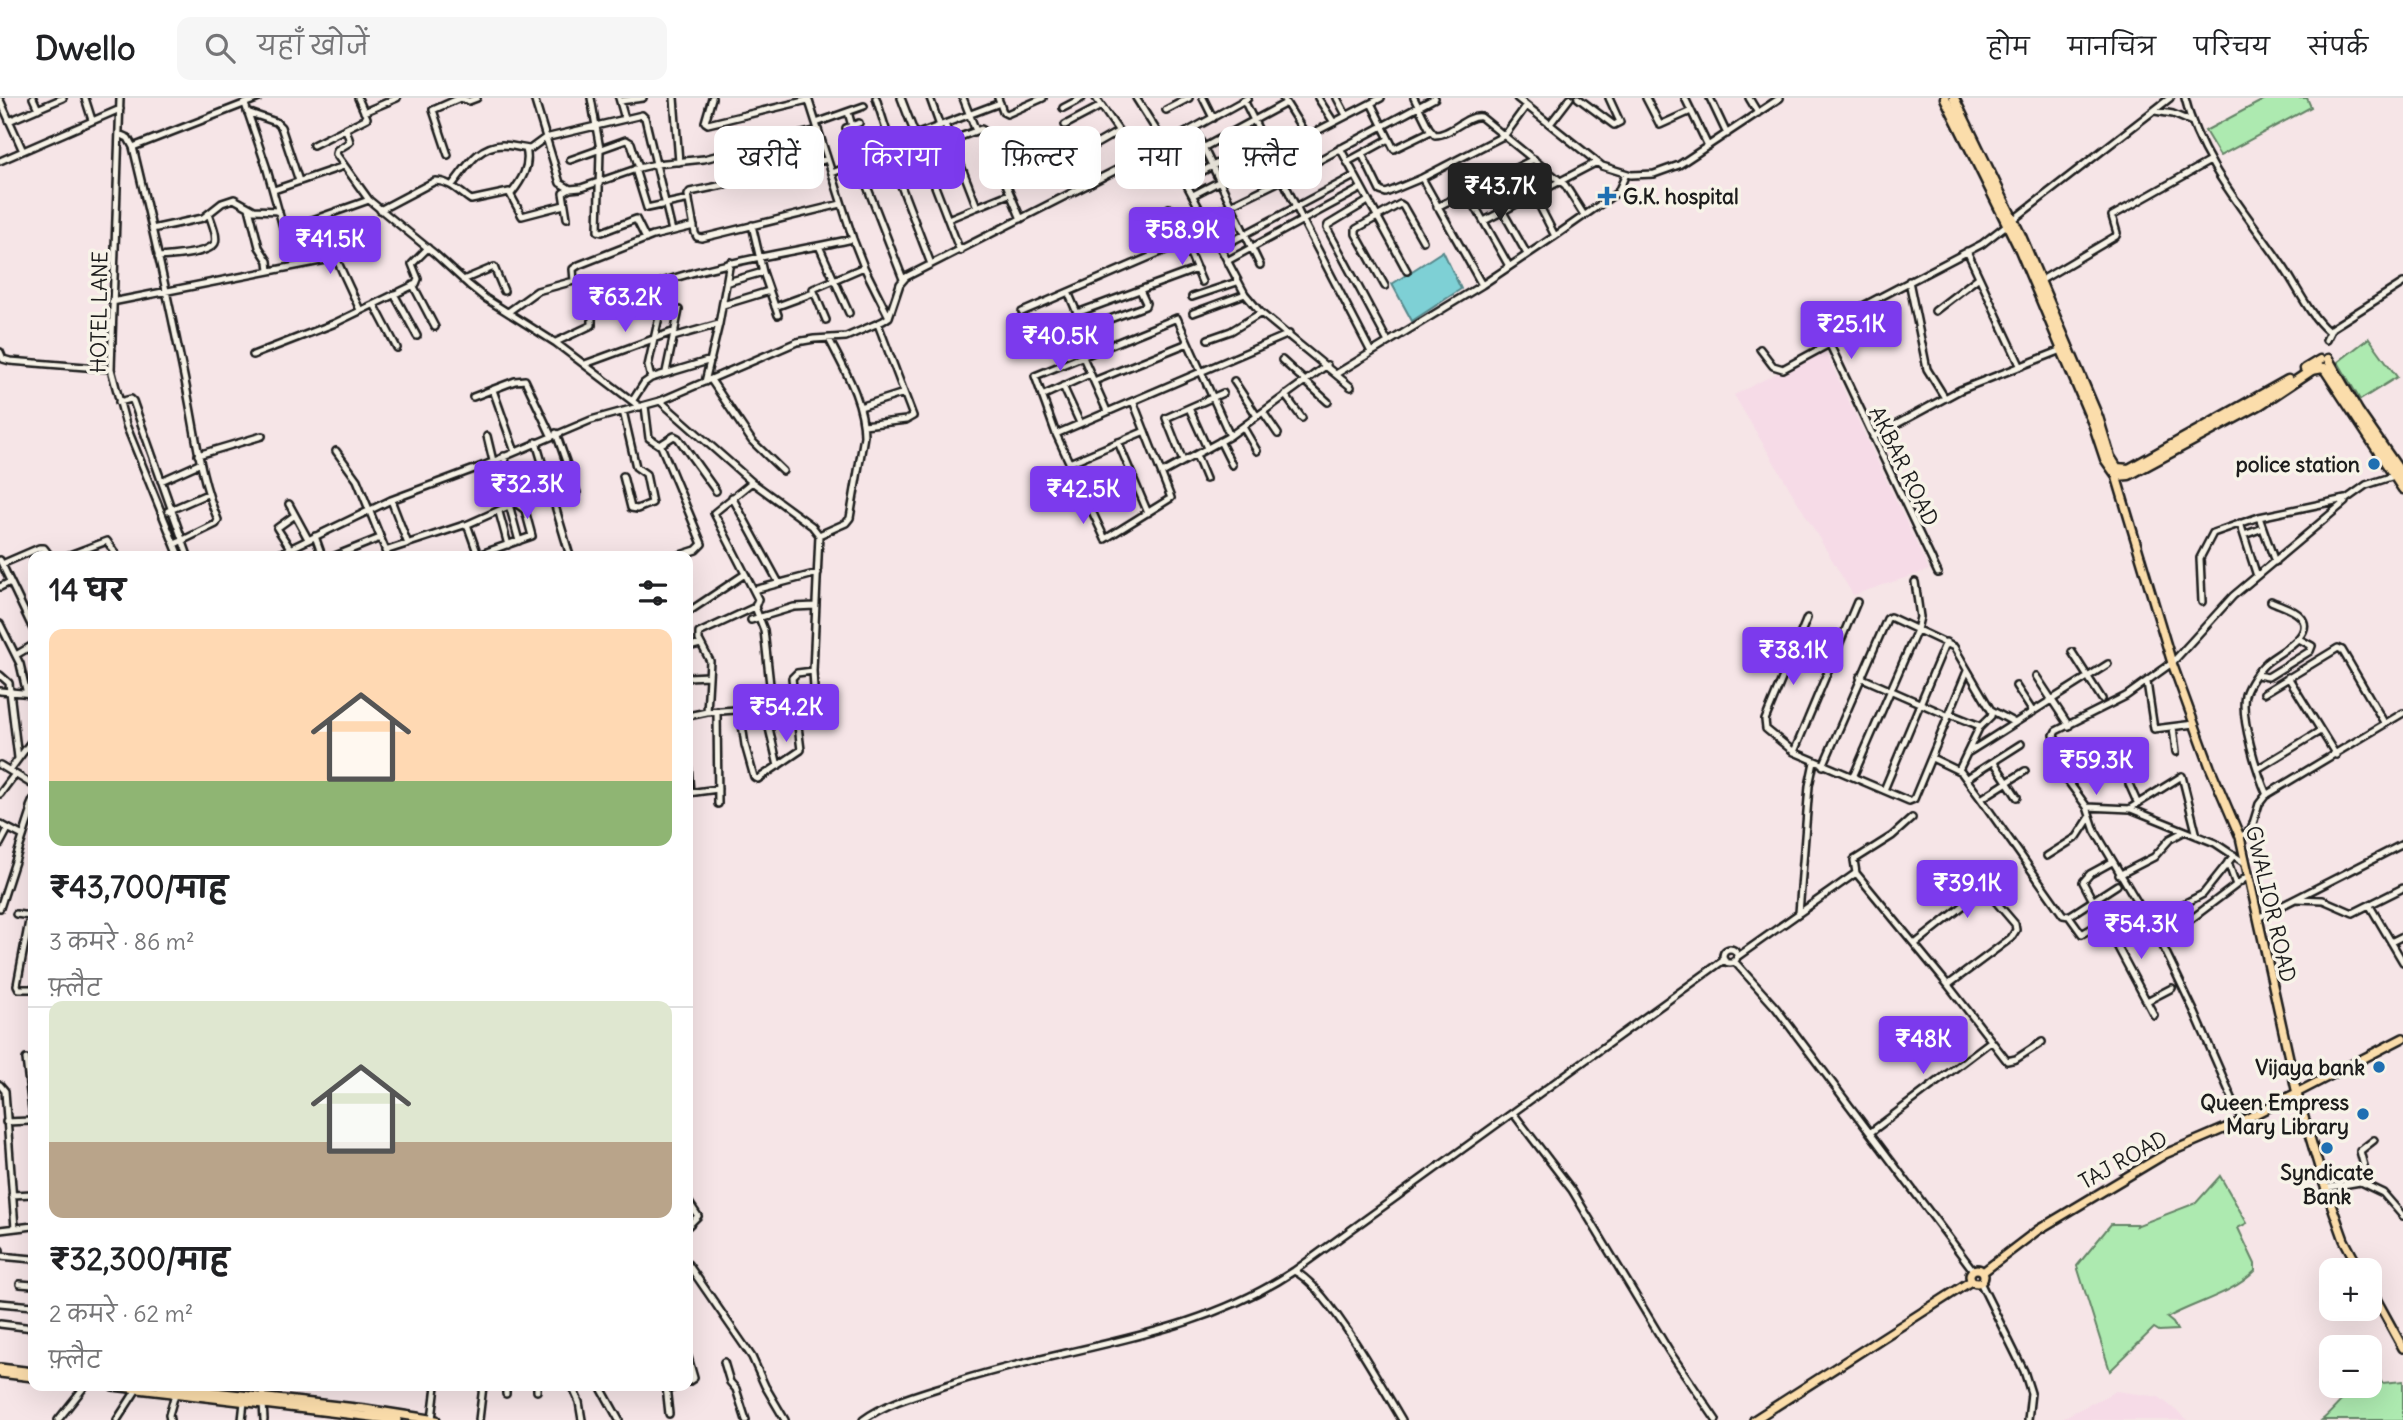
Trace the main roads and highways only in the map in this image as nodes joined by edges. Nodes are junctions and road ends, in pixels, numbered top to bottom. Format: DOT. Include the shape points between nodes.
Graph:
graph roads {
  1 [pos="1945,98"];
  2 [pos="1954,98"];
  3 [pos="2010,222"];
  4 [pos="2118,473"];
  5 [pos="2399,476"];
  6 [pos="2403,489"];
  7 [pos="2403,1038"];
  8 [pos="2297,1094"];
  9 [pos="2354,1258"];
  10 [pos="1983,1272"];
  11 [pos="1976,1281"];
  12 [pos="2382,1310"];
  13 [pos="2403,1348"];
  14 [pos="0,1368"];
  15 [pos="28,1371"];
  16 [pos="0,1373"];
  17 [pos="28,1376"];
  18 [pos="152,1391"];
  19 [pos="210,1391"];
  20 [pos="263,1401"];
  21 [pos="382,1417"];
  22 [pos="397,1420"];
  23 [pos="434,1420"];
  24 [pos="1754,1420"];
  1 -- 3 [label="highway"];
  2 -- 3 [label="highway"];
  3 -- 4 [label="highway" via="2040,281"];
  3 -- 4 [label="highway" via="2105,459"];
  4 -- 5 [label="highway" via="2324,364"];
  4 -- 8 [label="main road, GWALIOR ROAD" via="2172,663 2240,836"];
  5 -- 6 [label="highway"];
  7 -- 8 [label="main road, TAJ ROAD"];
  8 -- 9 [label="main road, GWALIOR ROAD" via="2325,1188"];
  8 -- 10 [label="main road, TAJ ROAD" via="2165,1154 2038,1230"];
  10 -- 11 [label="main road" via="1984,1277"];
  10 -- 11 [label="main road" via="1973,1270 1970,1275"];
  11 -- 24 [label="main road"];
  12 -- 13 [label="main road"];
  14 -- 15 [label="main road"];
  16 -- 17 [label="main road"];
  18 -- 20 [label="main road"];
  19 -- 20 [label="main road"];
  20 -- 21 [label="main road"];
  21 -- 22 [label="main road"];
  21 -- 23 [label="main road"];
}
